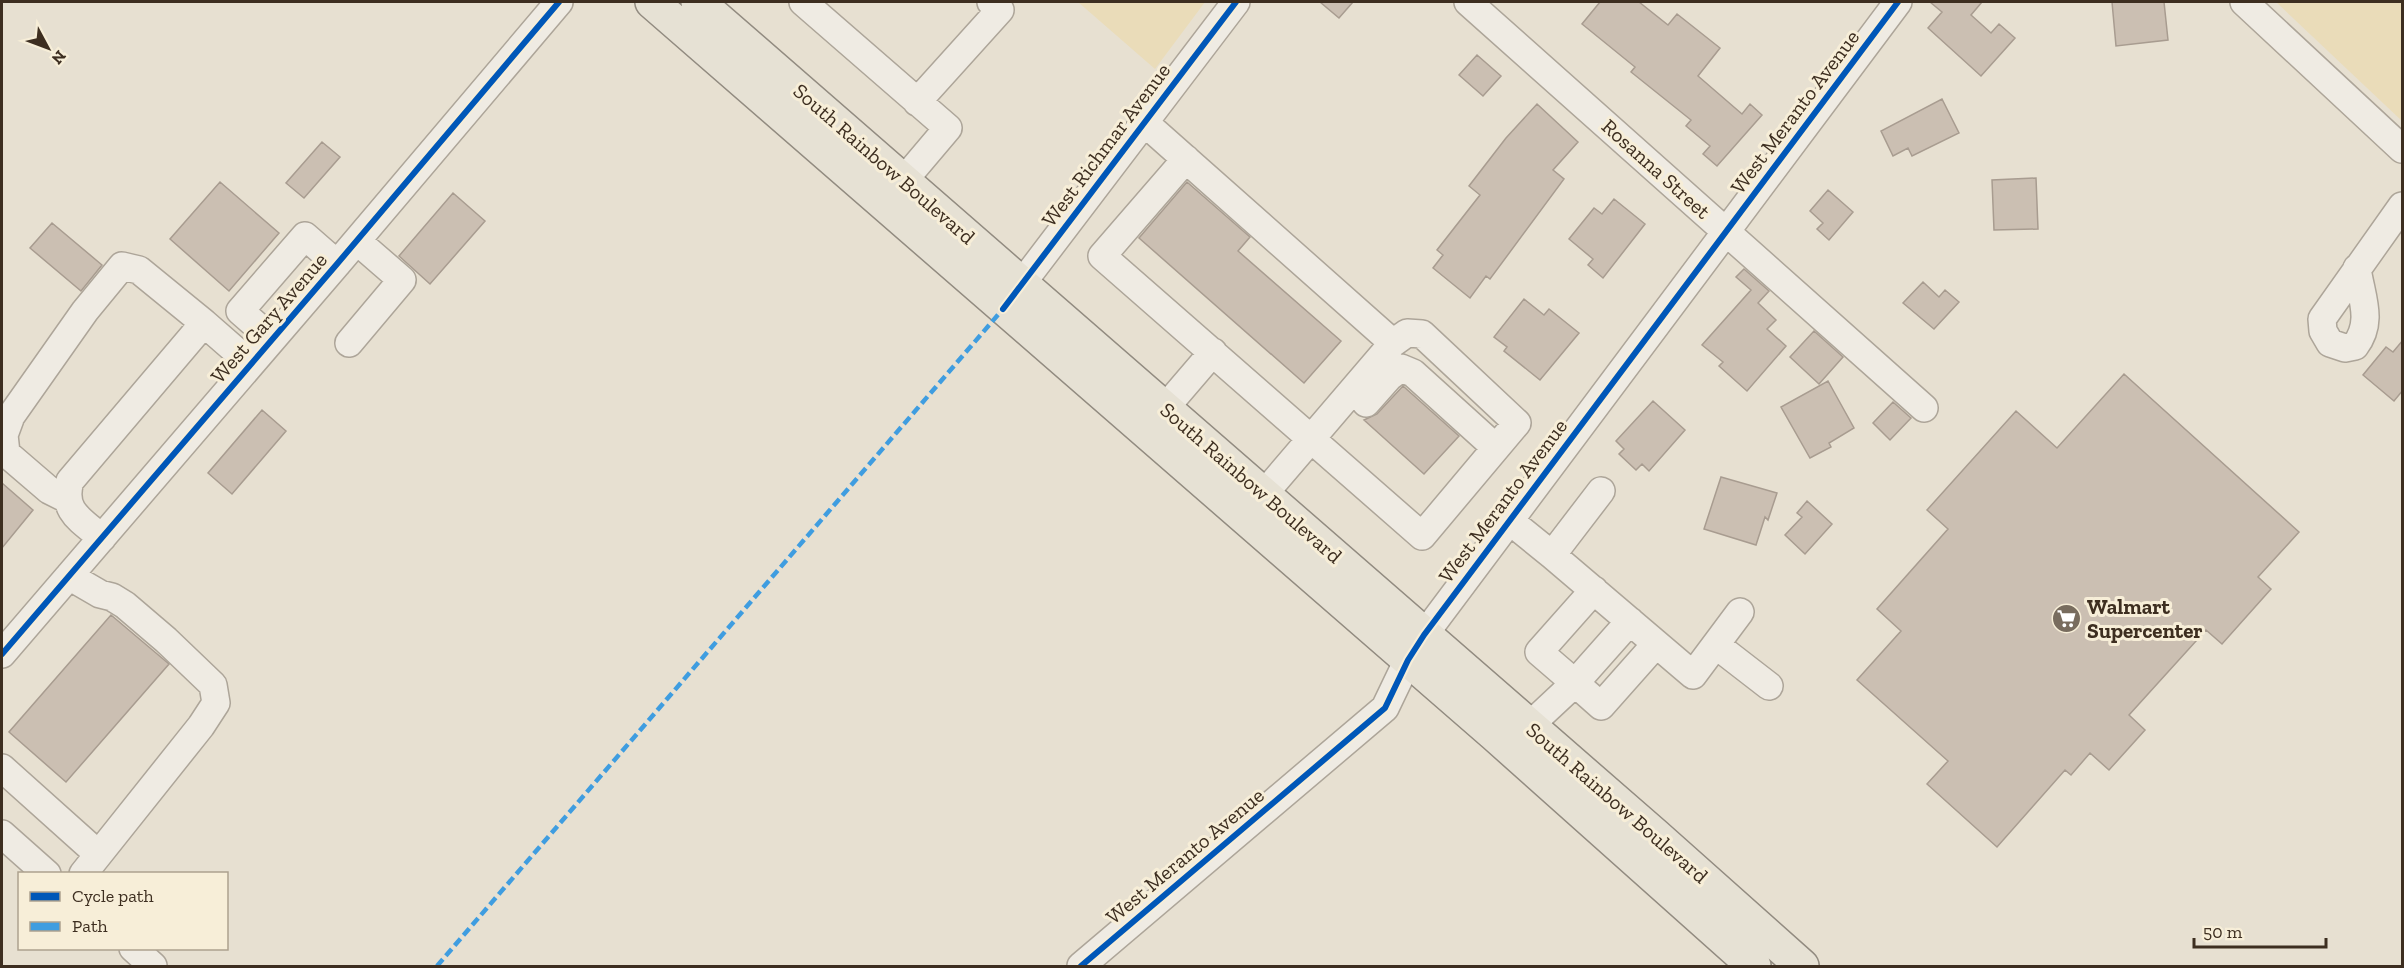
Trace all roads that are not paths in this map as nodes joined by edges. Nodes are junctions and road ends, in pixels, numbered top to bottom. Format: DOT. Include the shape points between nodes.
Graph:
graph roads {
  1 [pos="559,2"];
  2 [pos="652,2"];
  3 [pos="698,2"];
  4 [pos="803,2"];
  5 [pos="991,2"];
  6 [pos="1236,2"];
  7 [pos="1468,2"];
  8 [pos="1898,2"];
  9 [pos="2244,2"];
  10 [pos="917,102"];
  11 [pos="1145,123"];
  12 [pos="2403,149"];
  13 [pos="1186,159"];
  14 [pos="904,180"];
  15 [pos="2403,206"];
  16 [pos="1726,231"];
  17 [pos="357,241"];
  18 [pos="338,264"];
  19 [pos="2357,268"];
  20 [pos="1013,296"];
  21 [pos="204,323"];
  22 [pos="272,339"];
  23 [pos="349,343"];
  24 [pos="1393,343"];
  25 [pos="1213,352"];
  26 [pos="251,364"];
  27 [pos="1165,408"];
  28 [pos="1924,408"];
  29 [pos="1318,444"];
  30 [pos="1496,448"];
  31 [pos="1601,491"];
  32 [pos="1263,495"];
  33 [pos="68,499"];
  34 [pos="1510,521"];
  35 [pos="102,538"];
  36 [pos="1552,555"];
  37 [pos="69,576"];
  38 [pos="1594,590"];
  39 [pos="1740,612"];
  40 [pos="1630,621"];
  41 [pos="7,637"];
  42 [pos="1656,644"];
  43 [pos="1716,645"];
  44 [pos="1416,647"];
  45 [pos="1575,683"];
  46 [pos="1769,686"];
  47 [pos="1529,726"];
  48 [pos="2,768"];
  49 [pos="2,834"];
  50 [pos="90,864"];
  51 [pos="46,872"];
  52 [pos="135,950"];
  53 [pos="153,966"];
  54 [pos="1081,966"];
  55 [pos="1754,966"];
  56 [pos="1802,966"];
  1 -- 17 [label="street, West Gary Avenue"];
  2 -- 20 [label="main road, South Rainbow Boulevard"];
  3 -- 14 [label="main road, South Rainbow Boulevard"];
  4 -- 10 [label="street"];
  5 -- 10 [label="street" via="1000,10"];
  6 -- 11 [label="street, West Richmar Avenue"];
  7 -- 16 [label="street, Rosanna Street"];
  8 -- 16 [label="street, West Meranto Avenue"];
  9 -- 12 [label="street"];
  10 -- 14 [label="street" via="948,128"];
  11 -- 13 [label="street"];
  11 -- 20 [label="street, West Richmar Avenue"];
  13 -- 24 [label="street"];
  13 -- 25 [label="street" via="1102,256"];
  14 -- 20 [label="main road, South Rainbow Boulevard"];
  15 -- 19 [label="street"];
  16 -- 28 [label="street, Rosanna Street"];
  16 -- 34 [label="street, West Meranto Avenue"];
  17 -- 18 [label="street, West Gary Avenue"];
  17 -- 23 [label="street" via="402,280"];
  18 -- 22 [label="street, West Gary Avenue"];
  18 -- 22 [label="street" via="305,236 240,311"];
  20 -- 27 [label="main road, South Rainbow Boulevard"];
  20 -- 44 [label="main road, South Rainbow Boulevard"];
  21 -- 26 [label="street"];
  21 -- 33 [label="street" via="75,474"];
  21 -- 33 [label="street" via="139,270 122,266 85,311 11,416 4,435 6,453 49,490"];
  22 -- 26 [label="street, West Gary Avenue"];
  24 -- 29 [label="street"];
  24 -- 30 [label="street" via="1407,333 1422,334 1517,423"];
  25 -- 27 [label="street"];
  25 -- 29 [label="street"];
  26 -- 35 [label="street, West Gary Avenue"];
  27 -- 32 [label="main road, South Rainbow Boulevard"];
  29 -- 30 [label="street" via="1401,368 1413,373"];
  29 -- 30 [label="street" via="1422,536"];
  29 -- 32 [label="street"];
  31 -- 36 [label="street"];
  32 -- 44 [label="main road, South Rainbow Boulevard"];
  33 -- 35 [label="street" via="74,513"];
  34 -- 36 [label="street"];
  34 -- 44 [label="street, West Meranto Avenue"];
  35 -- 37 [label="street, West Gary Avenue"];
  36 -- 38 [label="street"];
  37 -- 41 [label="street, West Gary Avenue"];
  37 -- 50 [label="street" via="125,605 166,640 213,685 216,703"];
  38 -- 40 [label="street"];
  38 -- 45 [label="street" via="1539,652"];
  39 -- 43 [label="street"];
  40 -- 42 [label="street"];
  40 -- 45 [label="street"];
  42 -- 43 [label="street" via="1693,675"];
  42 -- 45 [label="street" via="1601,706"];
  43 -- 46 [label="street"];
  44 -- 47 [label="main road, South Rainbow Boulevard"];
  44 -- 54 [label="street, West Meranto Avenue" via="1385,708"];
  44 -- 55 [label="main road, South Rainbow Boulevard"];
  45 -- 47 [label="street"];
  47 -- 56 [label="main road, South Rainbow Boulevard"];
  48 -- 50 [label="street"];
  49 -- 51 [label="street"];
  52 -- 53 [label="street"];
}
